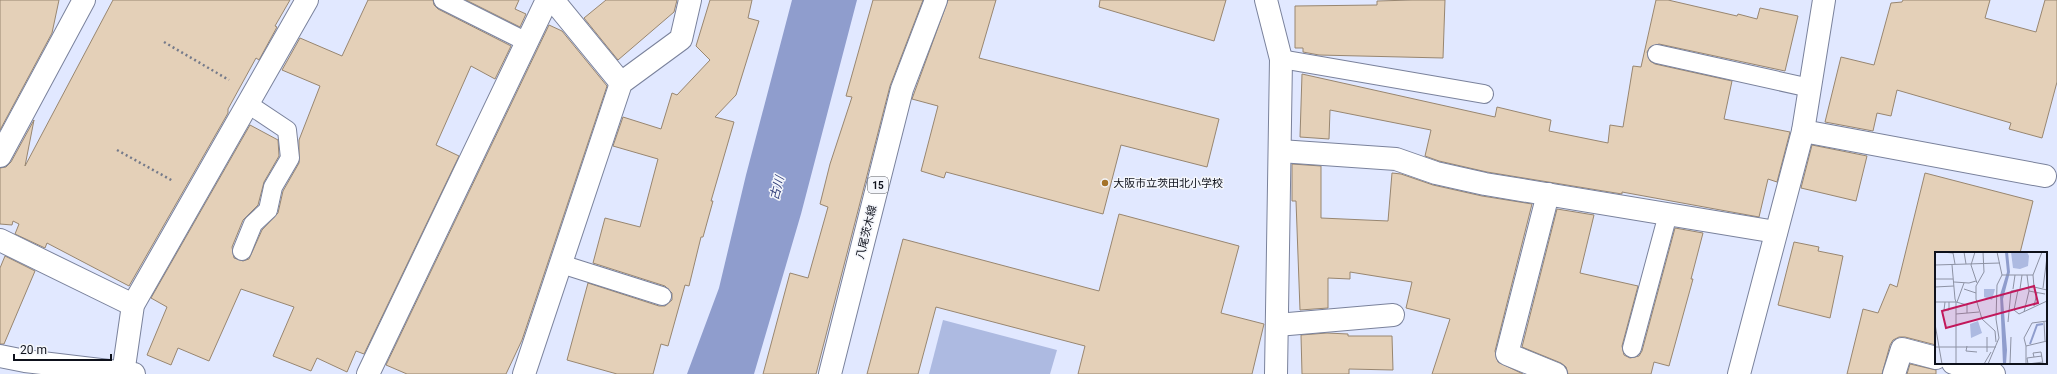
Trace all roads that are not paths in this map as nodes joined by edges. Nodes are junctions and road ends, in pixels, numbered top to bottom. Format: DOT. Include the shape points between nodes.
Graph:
graph roads {
  1 [pos="84,0"];
  2 [pos="307,0"];
  3 [pos="443,0"];
  4 [pos="547,0"];
  5 [pos="553,0"];
  6 [pos="690,0"];
  7 [pos="936,0"];
  8 [pos="1266,0"];
  9 [pos="1824,0"];
  10 [pos="527,42"];
  11 [pos="1657,54"];
  12 [pos="1281,59"];
  13 [pos="621,83"];
  14 [pos="1810,88"];
  15 [pos="1484,94"];
  16 [pos="250,100"];
  17 [pos="1803,131"];
  18 [pos="1280,151"];
  19 [pos="0,156"];
  20 [pos="2045,176"];
  21 [pos="1548,194"];
  22 [pos="1668,214"];
  23 [pos="1776,232"];
  24 [pos="0,240"];
  25 [pos="242,251"];
  26 [pos="560,264"];
  27 [pos="662,296"];
  28 [pos="133,305"];
  29 [pos="1393,316"];
  30 [pos="1277,325"];
  31 [pos="1632,348"];
  32 [pos="1935,358"];
  33 [pos="5,363"];
  34 [pos="1957,364"];
  35 [pos="127,374"];
  36 [pos="368,374"];
  37 [pos="524,374"];
  38 [pos="830,374"];
  39 [pos="1276,374"];
  40 [pos="1556,374"];
  41 [pos="1739,374"];
  42 [pos="1894,374"];
  43 [pos="1994,374"];
  1 -- 19 [label="street"];
  2 -- 16 [label="street"];
  3 -- 10 [label="lane"];
  4 -- 10 [label="street"];
  5 -- 13 [label="street"];
  6 -- 13 [label="street" via="682,39"];
  7 -- 38 [label="street, 八尾茨木線 / 15" via="902,89"];
  8 -- 12 [label="street"];
  9 -- 14 [label="street"];
  10 -- 36 [label="street"];
  11 -- 14 [label="lane"];
  12 -- 15 [label="lane"];
  12 -- 18 [label="street"];
  13 -- 26 [label="street"];
  14 -- 17 [label="street"];
  16 -- 25 [label="lane" via="287,130 290,158 273,187 268,210 252,224"];
  16 -- 28 [label="street"];
  17 -- 20 [label="street"];
  17 -- 23 [label="street"];
  18 -- 21 [label="street" via="1396,159 1436,173"];
  18 -- 30 [label="street"];
  21 -- 22 [label="street"];
  21 -- 40 [label="street" via="1508,354"];
  22 -- 23 [label="street"];
  22 -- 31 [label="lane"];
  23 -- 41 [label="street"];
  24 -- 28 [label="street"];
  26 -- 27 [label="lane"];
  26 -- 37 [label="street"];
  28 -- 35 [label="street"];
  29 -- 30 [label="street"];
  30 -- 39 [label="street"];
  32 -- 42 [label="street" via="1902,349"];
  33 -- 35 [label="street"];
  34 -- 43 [label="street"];
}
